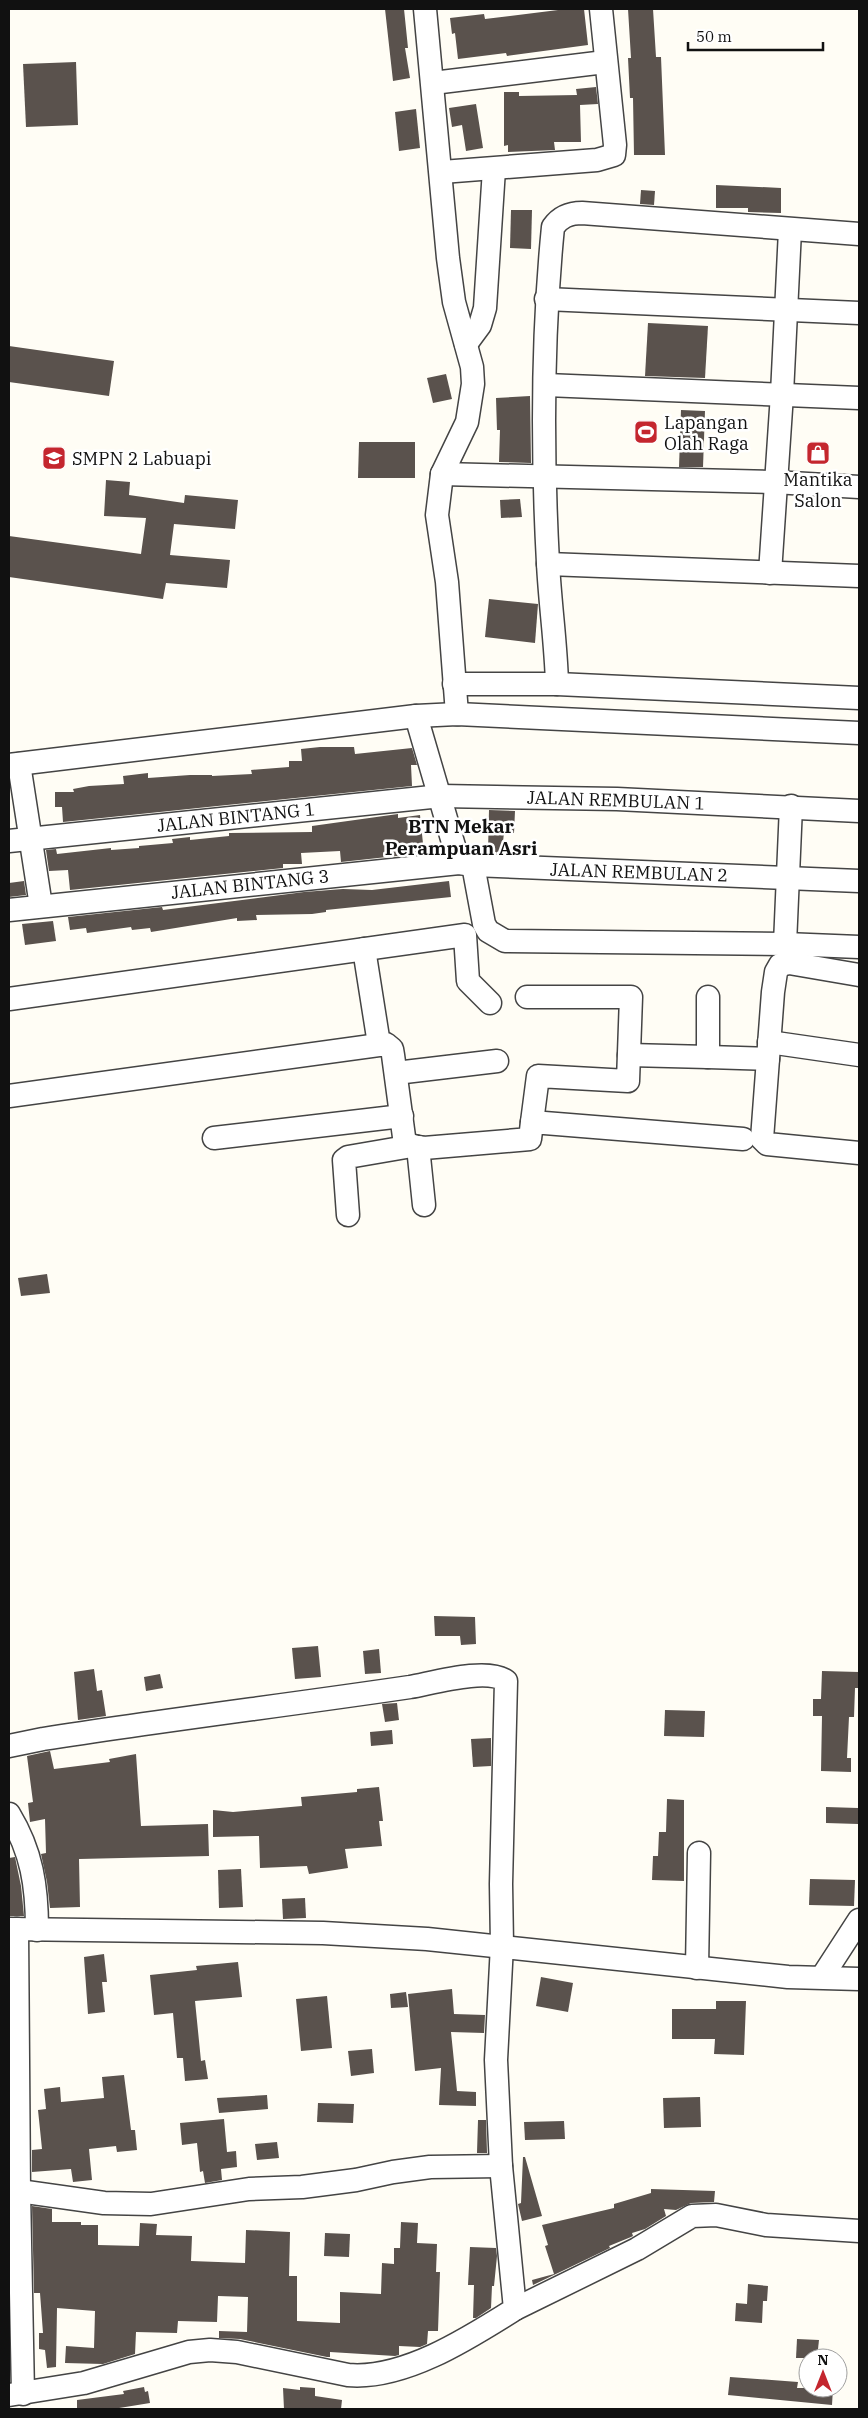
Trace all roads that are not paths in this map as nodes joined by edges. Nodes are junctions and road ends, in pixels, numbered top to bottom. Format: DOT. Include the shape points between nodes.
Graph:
graph roads {
  1 [pos="425,9"];
  2 [pos="600,9"];
  3 [pos="605,62"];
  4 [pos="432,83"];
  5 [pos="494,169"];
  6 [pos="442,172"];
  7 [pos="790,230"];
  8 [pos="859,234"];
  9 [pos="546,299"];
  10 [pos="785,310"];
  11 [pos="859,313"];
  12 [pos="466,344"];
  13 [pos="546,385"];
  14 [pos="782,394"];
  15 [pos="859,398"];
  16 [pos="442,474"];
  17 [pos="544,477"];
  18 [pos="774,482"];
  19 [pos="859,487"];
  20 [pos="548,564"];
  21 [pos="770,573"];
  22 [pos="859,576"];
  23 [pos="454,684"];
  24 [pos="557,684"];
  25 [pos="859,698"];
  26 [pos="457,714"];
  27 [pos="416,716"];
  28 [pos="859,733"];
  29 [pos="14,764"];
  30 [pos="440,796"];
  31 [pos="791,806"];
  32 [pos="859,810"];
  33 [pos="31,839"];
  34 [pos="9,841"];
  35 [pos="466,864"];
  36 [pos="789,878"];
  37 [pos="859,881"];
  38 [pos="41,906"];
  39 [pos="9,910"];
  40 [pos="785,944"];
  41 [pos="859,947"];
  42 [pos="364,949"];
  43 [pos="859,975"];
  44 [pos="527,997"];
  45 [pos="708,997"];
  46 [pos="9,999"];
  47 [pos="490,1003"];
  48 [pos="379,1044"];
  49 [pos="768,1051"];
  50 [pos="859,1055"];
  51 [pos="629,1056"];
  52 [pos="708,1057"];
  53 [pos="497,1061"];
  54 [pos="396,1073"];
  55 [pos="9,1096"];
  56 [pos="402,1116"];
  57 [pos="532,1122"];
  58 [pos="214,1138"];
  59 [pos="743,1139"];
  60 [pos="415,1147"];
  61 [pos="859,1153"];
  62 [pos="424,1205"];
  63 [pos="348,1215"];
  64 [pos="9,1746"];
  65 [pos="9,1814"];
  66 [pos="699,1854"];
  67 [pos="859,1919"];
  68 [pos="21,1929"];
  69 [pos="502,1945"];
  70 [pos="697,1968"];
  71 [pos="822,1978"];
  72 [pos="859,1979"];
  73 [pos="501,2166"];
  74 [pos="19,2191"];
  75 [pos="859,2231"];
  76 [pos="15,2296"];
  77 [pos="515,2309"];
  78 [pos="16,2394"];
  1 -- 4 [label="street"];
  2 -- 3 [label="street"];
  3 -- 4 [label="street"];
  3 -- 5 [label="street" via="616,146 614,155 597,160"];
  4 -- 6 [label="street"];
  5 -- 6 [label="street"];
  5 -- 12 [label="street" via="485,308 480,325"];
  6 -- 12 [label="street" via="454,302"];
  7 -- 8 [label="street"];
  7 -- 9 [label="street" via="574,213 559,219 553,227"];
  7 -- 10 [label="street"];
  9 -- 10 [label="street"];
  9 -- 13 [label="street"];
  10 -- 11 [label="street"];
  10 -- 14 [label="street"];
  12 -- 16 [label="street" via="472,367 472,400 467,422"];
  13 -- 14 [label="street"];
  13 -- 17 [label="street"];
  14 -- 15 [label="street"];
  14 -- 18 [label="street"];
  16 -- 17 [label="street"];
  16 -- 23 [label="street" via="437,515 447,582"];
  17 -- 18 [label="street"];
  17 -- 20 [label="street"];
  18 -- 19 [label="street"];
  18 -- 21 [label="street"];
  20 -- 21 [label="street"];
  20 -- 24 [label="street"];
  21 -- 22 [label="street"];
  23 -- 24 [label="street"];
  23 -- 26 [label="street"];
  24 -- 25 [label="street"];
  26 -- 27 [label="street"];
  26 -- 28 [label="street"];
  27 -- 29 [label="street"];
  27 -- 30 [label="street"];
  29 -- 33 [label="street"];
  30 -- 31 [label="street, JALAN REMBULAN 1"];
  30 -- 33 [label="street, JALAN BINTANG 1"];
  30 -- 35 [label="street"];
  31 -- 32 [label="street, JALAN REMBULAN 1"];
  31 -- 36 [label="street"];
  33 -- 34 [label="street, JALAN BINTANG 1"];
  33 -- 38 [label="street"];
  35 -- 36 [label="street, JALAN REMBULAN 2"];
  35 -- 38 [label="street, JALAN BINTANG 3"];
  35 -- 40 [label="street" via="484,924 488,931 505,941"];
  36 -- 37 [label="street, JALAN REMBULAN 2"];
  36 -- 40 [label="street"];
  38 -- 39 [label="street, JALAN BINTANG 3"];
  40 -- 41 [label="street"];
  42 -- 46 [label="street"];
  42 -- 47 [label="street" via="465,935 468,981"];
  42 -- 48 [label="street"];
  43 -- 49 [label="street" via="789,963 780,965 776,972"];
  44 -- 51 [label="street" via="631,997"];
  45 -- 52 [label="street"];
  48 -- 54 [label="street" via="386,1044 392,1049"];
  48 -- 55 [label="street"];
  49 -- 50 [label="street"];
  49 -- 52 [label="street"];
  49 -- 61 [label="street" via="762,1139 766,1144"];
  51 -- 52 [label="street"];
  51 -- 57 [label="street" via="628,1081 538,1076"];
  53 -- 54 [label="street"];
  54 -- 56 [label="street"];
  56 -- 58 [label="street"];
  56 -- 60 [label="street" via="406,1142"];
  57 -- 59 [label="street"];
  57 -- 60 [label="street" via="530,1139"];
  60 -- 62 [label="street"];
  60 -- 63 [label="street" via="344,1160"];
  64 -- 69 [label="street" via="43,1738 466,1677 500,1676 506,1681 507,1688 502,1781"];
  65 -- 68 [label="street" via="30,1858 35,1885"];
  66 -- 70 [label="street"];
  67 -- 71 [label="street"];
  68 -- 69 [label="street" via="322,1934"];
  68 -- 74 [label="street"];
  69 -- 70 [label="street"];
  69 -- 73 [label="street" via="496,2060"];
  70 -- 71 [label="street"];
  71 -- 72 [label="street"];
  73 -- 74 [label="street" via="430,2167 356,2180 231,2191 151,2204 104,2203"];
  73 -- 77 [label="street"];
  74 -- 76 [label="street"];
  75 -- 77 [label="street" via="766,2224 716,2215 692,2216 637,2249"];
  76 -- 78 [label="street"];
  77 -- 78 [label="street" via="420,2361 380,2374 348,2374 237,2352 210,2350 189,2352 84,2383"];
}
